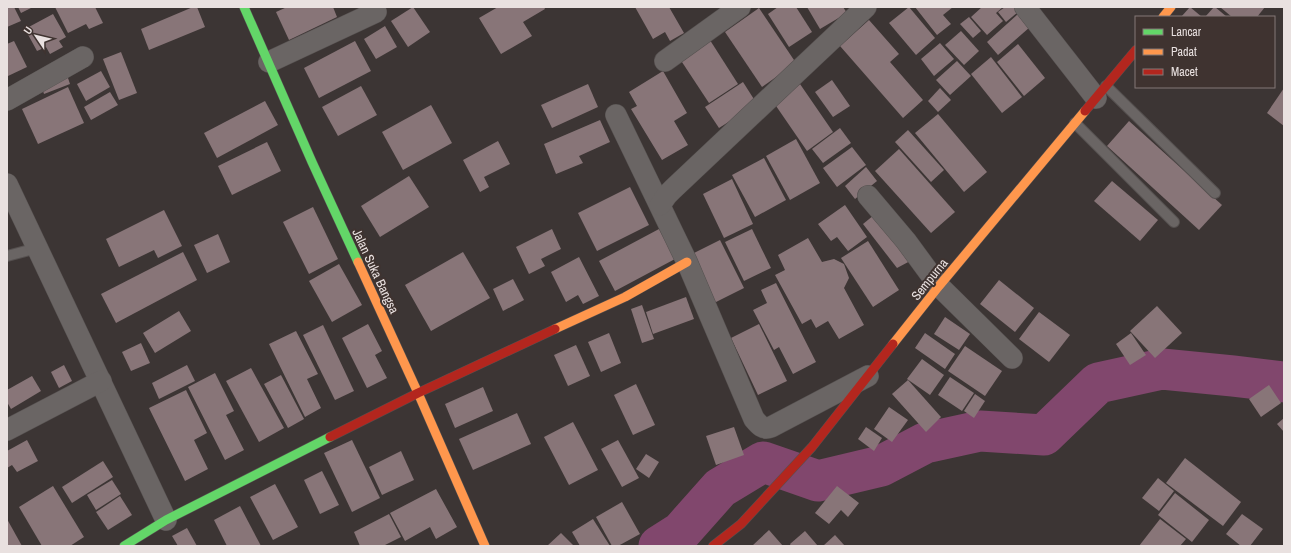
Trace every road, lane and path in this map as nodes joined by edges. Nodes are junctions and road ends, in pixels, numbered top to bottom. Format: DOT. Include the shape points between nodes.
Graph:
graph roads {
  1 [pos="244,7"];
  2 [pos="740,7"];
  3 [pos="866,7"];
  4 [pos="1025,7"];
  5 [pos="1171,7"];
  6 [pos="376,12"];
  7 [pos="1164,16"];
  8 [pos="1135,51"];
  9 [pos="83,57"];
  10 [pos="665,60"];
  11 [pos="269,62"];
  12 [pos="1101,92"];
  13 [pos="7,100"];
  14 [pos="616,115"];
  15 [pos="1075,123"];
  16 [pos="1215,193"];
  17 [pos="10,196"];
  18 [pos="868,196"];
  19 [pos="660,205"];
  20 [pos="1174,222"];
  21 [pos="37,248"];
  22 [pos="7,256"];
  23 [pos="687,262"];
  24 [pos="939,286"];
  25 [pos="1012,358"];
  26 [pos="868,376"];
  27 [pos="101,381"];
  28 [pos="418,393"];
  29 [pos="7,430"];
  30 [pos="166,520"];
  31 [pos="124,546"];
  32 [pos="485,546"];
  33 [pos="713,546"];
  1 -- 11 [label="street, Jalan Suka Bangsa"];
  2 -- 10 [label="street"];
  3 -- 19 [label="street" via="673,189"];
  4 -- 12 [label="street"];
  5 -- 7 [label="street"];
  6 -- 11 [label="street"];
  8 -- 12 [label="street, Sempurna"];
  9 -- 13 [label="street"];
  11 -- 28 [label="street, Jalan Suka Bangsa"];
  12 -- 15 [label="street, Sempurna"];
  12 -- 16 [label="lane"];
  14 -- 19 [label="street"];
  15 -- 20 [label="lane"];
  15 -- 24 [label="street, Sempurna"];
  17 -- 21 [label="street"];
  18 -- 24 [label="street"];
  19 -- 23 [label="street"];
  21 -- 22 [label="lane"];
  21 -- 27 [label="street"];
  23 -- 26 [label="street" via="759,426 771,428"];
  23 -- 28 [label="street" via="625,297"];
  24 -- 25 [label="street"];
  24 -- 26 [label="street, Sempurna"];
  26 -- 33 [label="street, Sempurna" via="812,447 741,524"];
  27 -- 29 [label="street"];
  27 -- 30 [label="street"];
  28 -- 30 [label="street"];
  28 -- 32 [label="street, Jalan Suka Bangsa"];
  30 -- 31 [label="street"];
}
